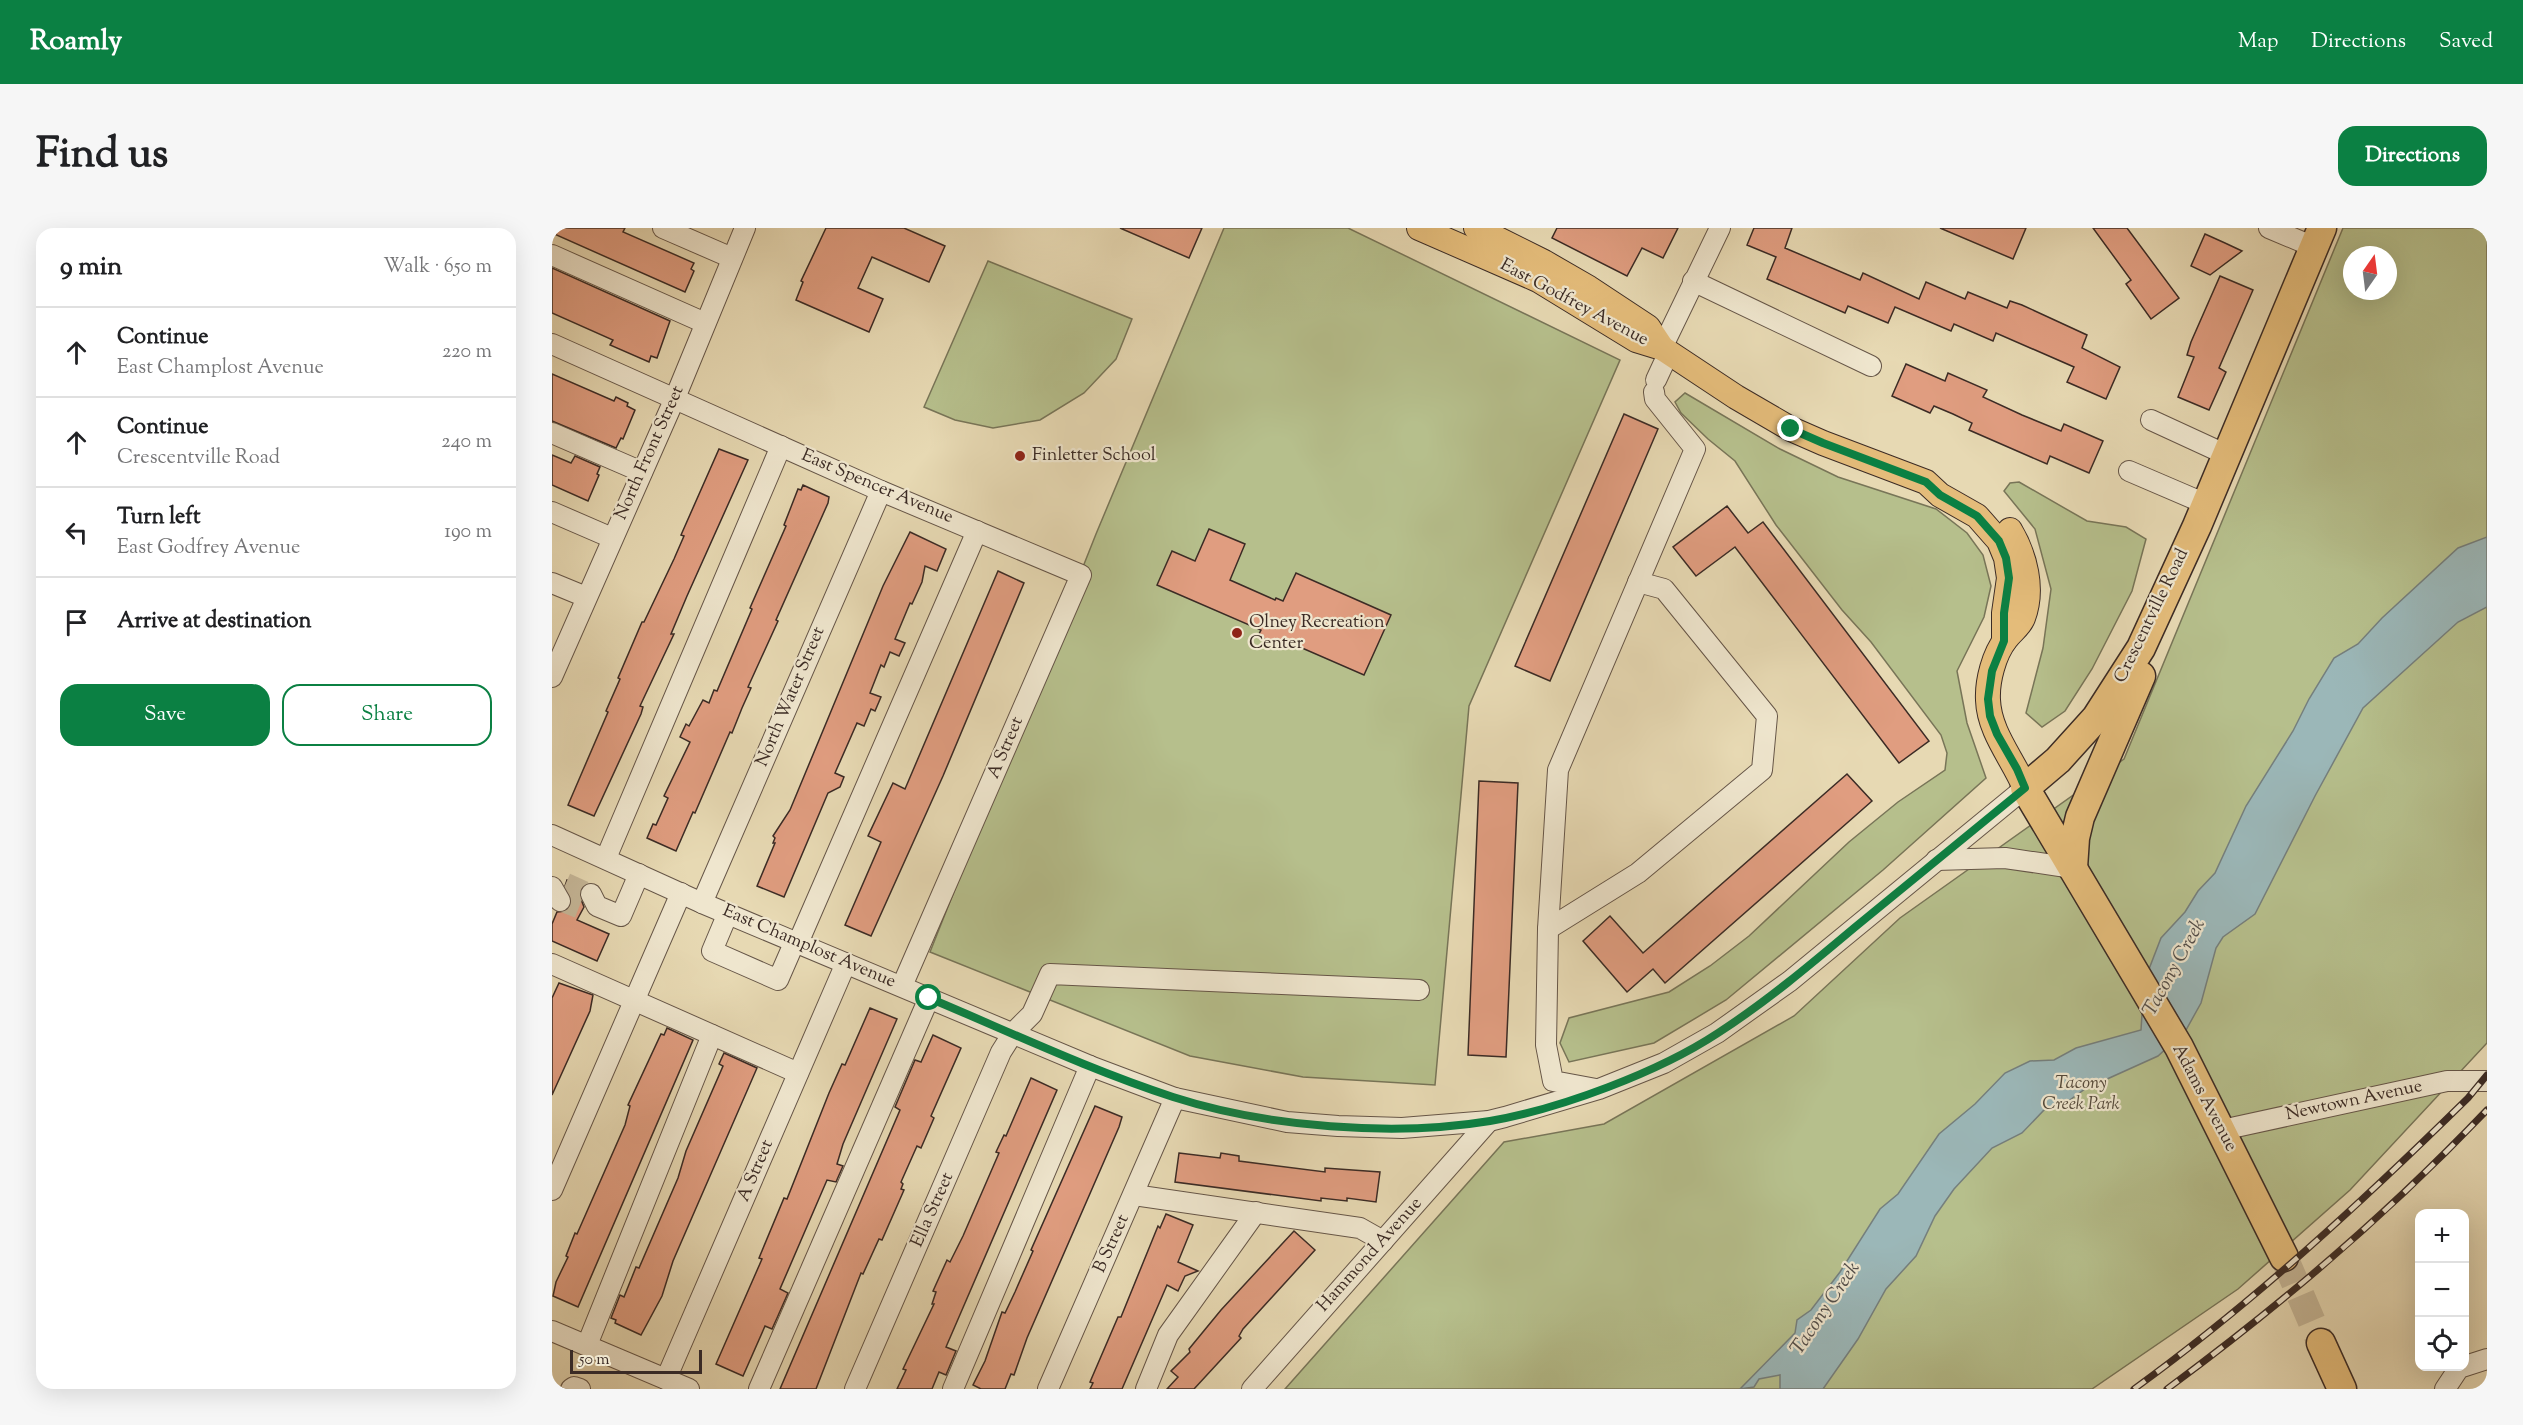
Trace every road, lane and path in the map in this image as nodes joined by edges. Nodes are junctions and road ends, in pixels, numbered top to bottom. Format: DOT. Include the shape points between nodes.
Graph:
graph roads {
  1 [pos="663,228"];
  2 [pos="745,228"];
  3 [pos="1419,228"];
  4 [pos="1476,228"];
  5 [pos="1720,228"];
  6 [pos="2269,228"];
  7 [pos="2318,238"];
  8 [pos="552,255"];
  9 [pos="732,258"];
  10 [pos="1693,281"];
  11 [pos="705,323"];
  12 [pos="552,344"];
  13 [pos="1665,350"];
  14 [pos="1871,366"];
  15 [pos="675,398"];
  16 [pos="2151,420"];
  17 [pos="552,433"];
  18 [pos="781,446"];
  19 [pos="2227,455"];
  20 [pos="2129,471"];
  21 [pos="642,472"];
  22 [pos="881,491"];
  23 [pos="552,512"];
  24 [pos="2201,517"];
  25 [pos="977,531"];
  26 [pos="612,538"];
  27 [pos="1081,575"];
  28 [pos="1638,582"];
  29 [pos="552,583"];
  30 [pos="586,597"];
  31 [pos="553,672"];
  32 [pos="2025,788"];
  33 [pos="552,835"];
  34 [pos="606,858"];
  35 [pos="1936,860"];
  36 [pos="2073,868"];
  37 [pos="639,874"];
  38 [pos="681,893"];
  39 [pos="590,903"];
  40 [pos="702,903"];
  41 [pos="728,913"];
  42 [pos="1548,929"];
  43 [pos="797,942"];
  44 [pos="846,963"];
  45 [pos="552,964"];
  46 [pos="902,986"];
  47 [pos="1419,990"];
  48 [pos="929,998"];
  49 [pos="635,1000"];
  50 [pos="1013,1033"];
  51 [pos="712,1035"];
  52 [pos="1090,1066"];
  53 [pos="798,1073"];
  54 [pos="2487,1081"];
  55 [pos="1599,1089"];
  56 [pos="1175,1098"];
  57 [pos="1489,1121"];
  58 [pos="2222,1130"];
  59 [pos="552,1190"];
  60 [pos="1134,1195"];
  61 [pos="1256,1212"];
  62 [pos="1383,1242"];
  63 [pos="2284,1257"];
  64 [pos="552,1330"];
  65 [pos="2321,1343"];
  66 [pos="587,1345"];
  67 [pos="2487,1359"];
  68 [pos="666,1379"];
  69 [pos="571,1389"];
  70 [pos="580,1389"];
  71 [pos="689,1389"];
  72 [pos="759,1389"];
  73 [pos="855,1389"];
  74 [pos="952,1389"];
  75 [pos="1048,1389"];
  76 [pos="1146,1389"];
  77 [pos="1252,1389"];
  78 [pos="2342,1389"];
  79 [pos="2445,1389"];
  1 -- 9 [label="street"];
  2 -- 9 [label="street, North Front Street"];
  3 -- 13 [label="main road, East Godfrey Avenue" via="1538,280 1636,340"];
  4 -- 13 [label="main road, East Godfrey Avenue" via="1589,288 1648,327"];
  5 -- 10 [label="street"];
  6 -- 7 [label="street"];
  7 -- 19 [label="highway, Crescentville Road"];
  8 -- 11 [label="street"];
  9 -- 11 [label="street, North Front Street"];
  10 -- 13 [label="street"];
  10 -- 14 [label="street"];
  11 -- 15 [label="street, North Front Street"];
  12 -- 15 [label="street, East Spencer Avenue"];
  13 -- 28 [label="street" via="1655,399 1695,449"];
  13 -- 32 [label="main road, East Godfrey Avenue" via="1791,429 1926,482 1945,482 1979,498 2006,524 2017,542 2027,580 2027,599 2022,620 2004,641 1989,684 1990,716"];
  15 -- 18 [label="street, East Spencer Avenue"];
  15 -- 21 [label="street, North Front Street"];
  16 -- 19 [label="street"];
  17 -- 21 [label="street"];
  18 -- 22 [label="street, East Spencer Avenue"];
  18 -- 34 [label="street"];
  19 -- 24 [label="highway, Crescentville Road"];
  20 -- 24 [label="street"];
  21 -- 26 [label="street, North Front Street"];
  22 -- 25 [label="street, East Spencer Avenue"];
  22 -- 40 [label="street, North Water Street"];
  23 -- 26 [label="street"];
  24 -- 32 [label="highway, Crescentville Road" via="2141,648 2111,697 2058,760"];
  24 -- 36 [label="highway" via="2149,657 2080,817"];
  25 -- 27 [label="street, East Spencer Avenue"];
  25 -- 43 [label="street"];
  26 -- 30 [label="street, North Front Street"];
  27 -- 46 [label="street, A Street"];
  28 -- 42 [label="street" via="1558,770"];
  28 -- 42 [label="street" via="1664,589 1767,716 1762,770 1638,873"];
  29 -- 30 [label="street"];
  30 -- 31 [label="street, North Front Street"];
  32 -- 35 [label="street, Crescentville Road"];
  32 -- 36 [label="highway, Adams Avenue"];
  33 -- 34 [label="street, East Champlost Avenue"];
  34 -- 37 [label="street, East Champlost Avenue"];
  35 -- 36 [label="street" via="2005,858"];
  35 -- 55 [label="street, Crescentville Road" via="1790,981 1717,1034 1664,1063"];
  36 -- 58 [label="highway, Adams Avenue" via="2179,1047"];
  37 -- 38 [label="street, East Champlost Avenue"];
  37 -- 39 [label="street" via="621,916"];
  38 -- 40 [label="street, East Champlost Avenue"];
  38 -- 49 [label="street"];
  40 -- 41 [label="street, East Champlost Avenue"];
  41 -- 43 [label="street, East Champlost Avenue"];
  41 -- 43 [label="street" via="712,951 778,980"];
  42 -- 55 [label="street" via="1546,1045 1553,1081"];
  43 -- 44 [label="street, East Champlost Avenue"];
  44 -- 46 [label="street, East Champlost Avenue"];
  44 -- 53 [label="street, A Street"];
  45 -- 49 [label="street"];
  46 -- 48 [label="street, East Champlost Avenue"];
  47 -- 50 [label="street, Ella Street" via="1050,974 1032,1014"];
  48 -- 50 [label="street, East Champlost Avenue"];
  48 -- 72 [label="street"];
  49 -- 51 [label="street"];
  49 -- 59 [label="street"];
  50 -- 52 [label="street, East Champlost Avenue"];
  50 -- 73 [label="street, Ella Street" via="1001,1052"];
  51 -- 53 [label="street"];
  51 -- 66 [label="street"];
  52 -- 56 [label="street, East Champlost Avenue"];
  52 -- 74 [label="street"];
  53 -- 68 [label="street, A Street"];
  54 -- 58 [label="street, Newtown Avenue" via="2446,1081"];
  55 -- 57 [label="street, Crescentville Road"];
  56 -- 57 [label="street, East Champlost Avenue" via="1275,1120 1338,1126 1402,1128"];
  56 -- 60 [label="street, B Street"];
  57 -- 62 [label="street, Hammond Avenue"];
  58 -- 63 [label="highway, Adams Avenue"];
  60 -- 61 [label="street"];
  60 -- 75 [label="street, B Street"];
  61 -- 62 [label="street" via="1360,1228"];
  61 -- 76 [label="street" via="1168,1335"];
  62 -- 77 [label="street, Hammond Avenue"];
  64 -- 66 [label="street"];
  65 -- 78 [label="highway"];
  66 -- 68 [label="street"];
  67 -- 79 [label="street" via="2459,1368"];
  68 -- 71 [label="street"];
  69 -- 70 [label="street"];
}
